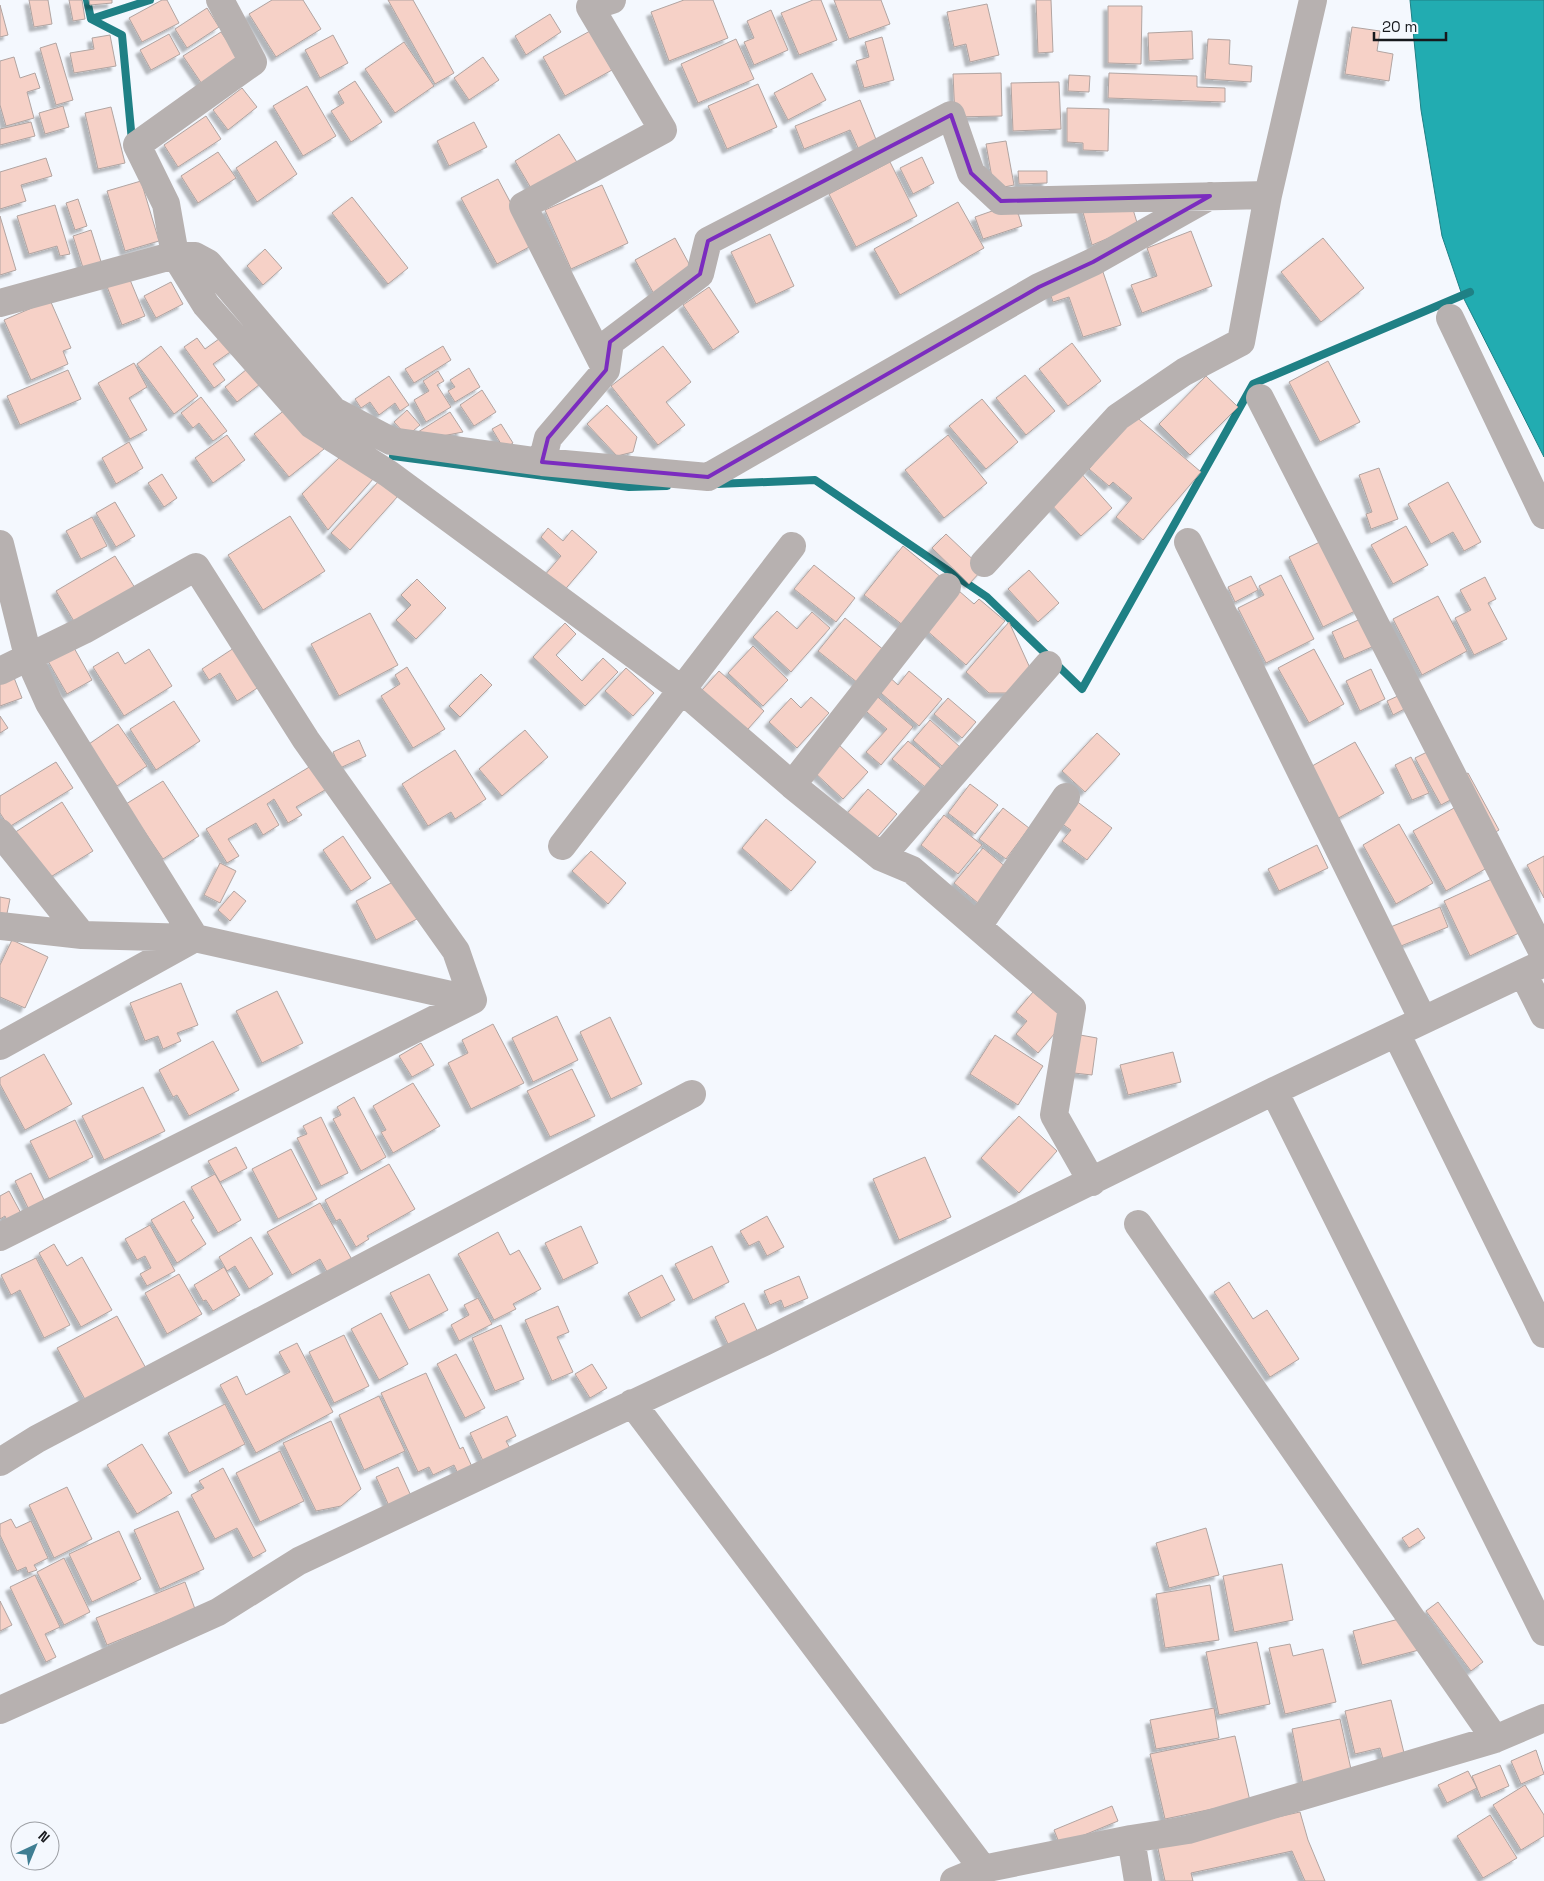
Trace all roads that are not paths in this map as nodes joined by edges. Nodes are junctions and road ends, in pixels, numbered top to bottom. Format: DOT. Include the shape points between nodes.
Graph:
graph roads {
  1 [pos="220,0"];
  2 [pos="1313,0"];
  3 [pos="595,2"];
  4 [pos="1268,195"];
  5 [pos="1210,196"];
  6 [pos="175,255"];
  7 [pos="0,303"];
  8 [pos="1450,318"];
  9 [pos="606,370"];
  10 [pos="1260,398"];
  11 [pos="542,462"];
  12 [pos="1544,516"];
  13 [pos="1188,542"];
  14 [pos="0,544"];
  15 [pos="792,546"];
  16 [pos="984,563"];
  17 [pos="947,587"];
  18 [pos="28,656"];
  19 [pos="1048,665"];
  20 [pos="0,672"];
  21 [pos="682,690"];
  22 [pos="792,786"];
  23 [pos="1066,796"];
  24 [pos="0,833"];
  25 [pos="562,846"];
  26 [pos="881,857"];
  27 [pos="0,926"];
  28 [pos="978,926"];
  29 [pos="82,935"];
  30 [pos="195,938"];
  31 [pos="1544,955"];
  32 [pos="1534,968"];
  33 [pos="473,1000"];
  34 [pos="1544,1015"];
  35 [pos="1423,1020"];
  36 [pos="1396,1033"];
  37 [pos="0,1046"];
  38 [pos="1274,1091"];
  39 [pos="692,1094"];
  40 [pos="1092,1182"];
  41 [pos="1138,1224"];
  42 [pos="0,1237"];
  43 [pos="1544,1334"];
  44 [pos="632,1403"];
  45 [pos="0,1462"];
  46 [pos="1544,1632"];
  47 [pos="0,1710"];
  48 [pos="1544,1718"];
  49 [pos="1495,1739"];
  50 [pos="1131,1839"];
  51 [pos="984,1875"];
  52 [pos="954,1881"];
  53 [pos="1138,1881"];
  1 -- 6 [label="street" via="253,62 137,145 166,204"];
  2 -- 4 [label="street"];
  3 -- 9 [label="street" via="663,130 522,206"];
  4 -- 5 [label="street"];
  4 -- 16 [label="street" via="1241,342 1184,372 1118,417"];
  5 -- 9 [label="street" via="1001,201 971,173 951,115 708,241 700,274 610,342"];
  5 -- 11 [label="street" via="1093,262 1039,287 708,477"];
  6 -- 7 [label="street"];
  6 -- 11 [label="street" via="195,256 208,262 334,411 391,441"];
  6 -- 21 [label="street" via="206,305 312,425 389,474"];
  8 -- 12 [label="street"];
  9 -- 11 [label="street" via="548,438"];
  10 -- 31 [label="street"];
  13 -- 35 [label="street"];
  14 -- 18 [label="street"];
  15 -- 21 [label="street"];
  17 -- 22 [label="street"];
  18 -- 20 [label="street"];
  18 -- 30 [label="street" via="49,703"];
  18 -- 33 [label="street" via="84,630 196,566 306,740 456,951"];
  19 -- 26 [label="street"];
  21 -- 22 [label="street"];
  21 -- 25 [label="street"];
  22 -- 26 [label="street"];
  23 -- 28 [label="street"];
  24 -- 29 [label="street"];
  26 -- 28 [label="street" via="912,870"];
  27 -- 29 [label="street"];
  28 -- 40 [label="street" via="1072,1008 1054,1115"];
  29 -- 30 [label="street"];
  30 -- 33 [label="street"];
  30 -- 37 [label="street"];
  32 -- 34 [label="street"];
  32 -- 35 [label="street"];
  33 -- 42 [label="street"];
  35 -- 36 [label="street"];
  36 -- 38 [label="street"];
  36 -- 43 [label="street"];
  38 -- 40 [label="street"];
  38 -- 46 [label="street"];
  39 -- 45 [label="street" via="37,1439"];
  40 -- 44 [label="street"];
  41 -- 49 [label="street"];
  44 -- 47 [label="street" via="299,1561 218,1612"];
  44 -- 51 [label="street"];
  48 -- 49 [label="street"];
  49 -- 50 [label="street" via="1188,1830"];
  50 -- 51 [label="street"];
  50 -- 53 [label="street"];
  51 -- 52 [label="street"];
}
